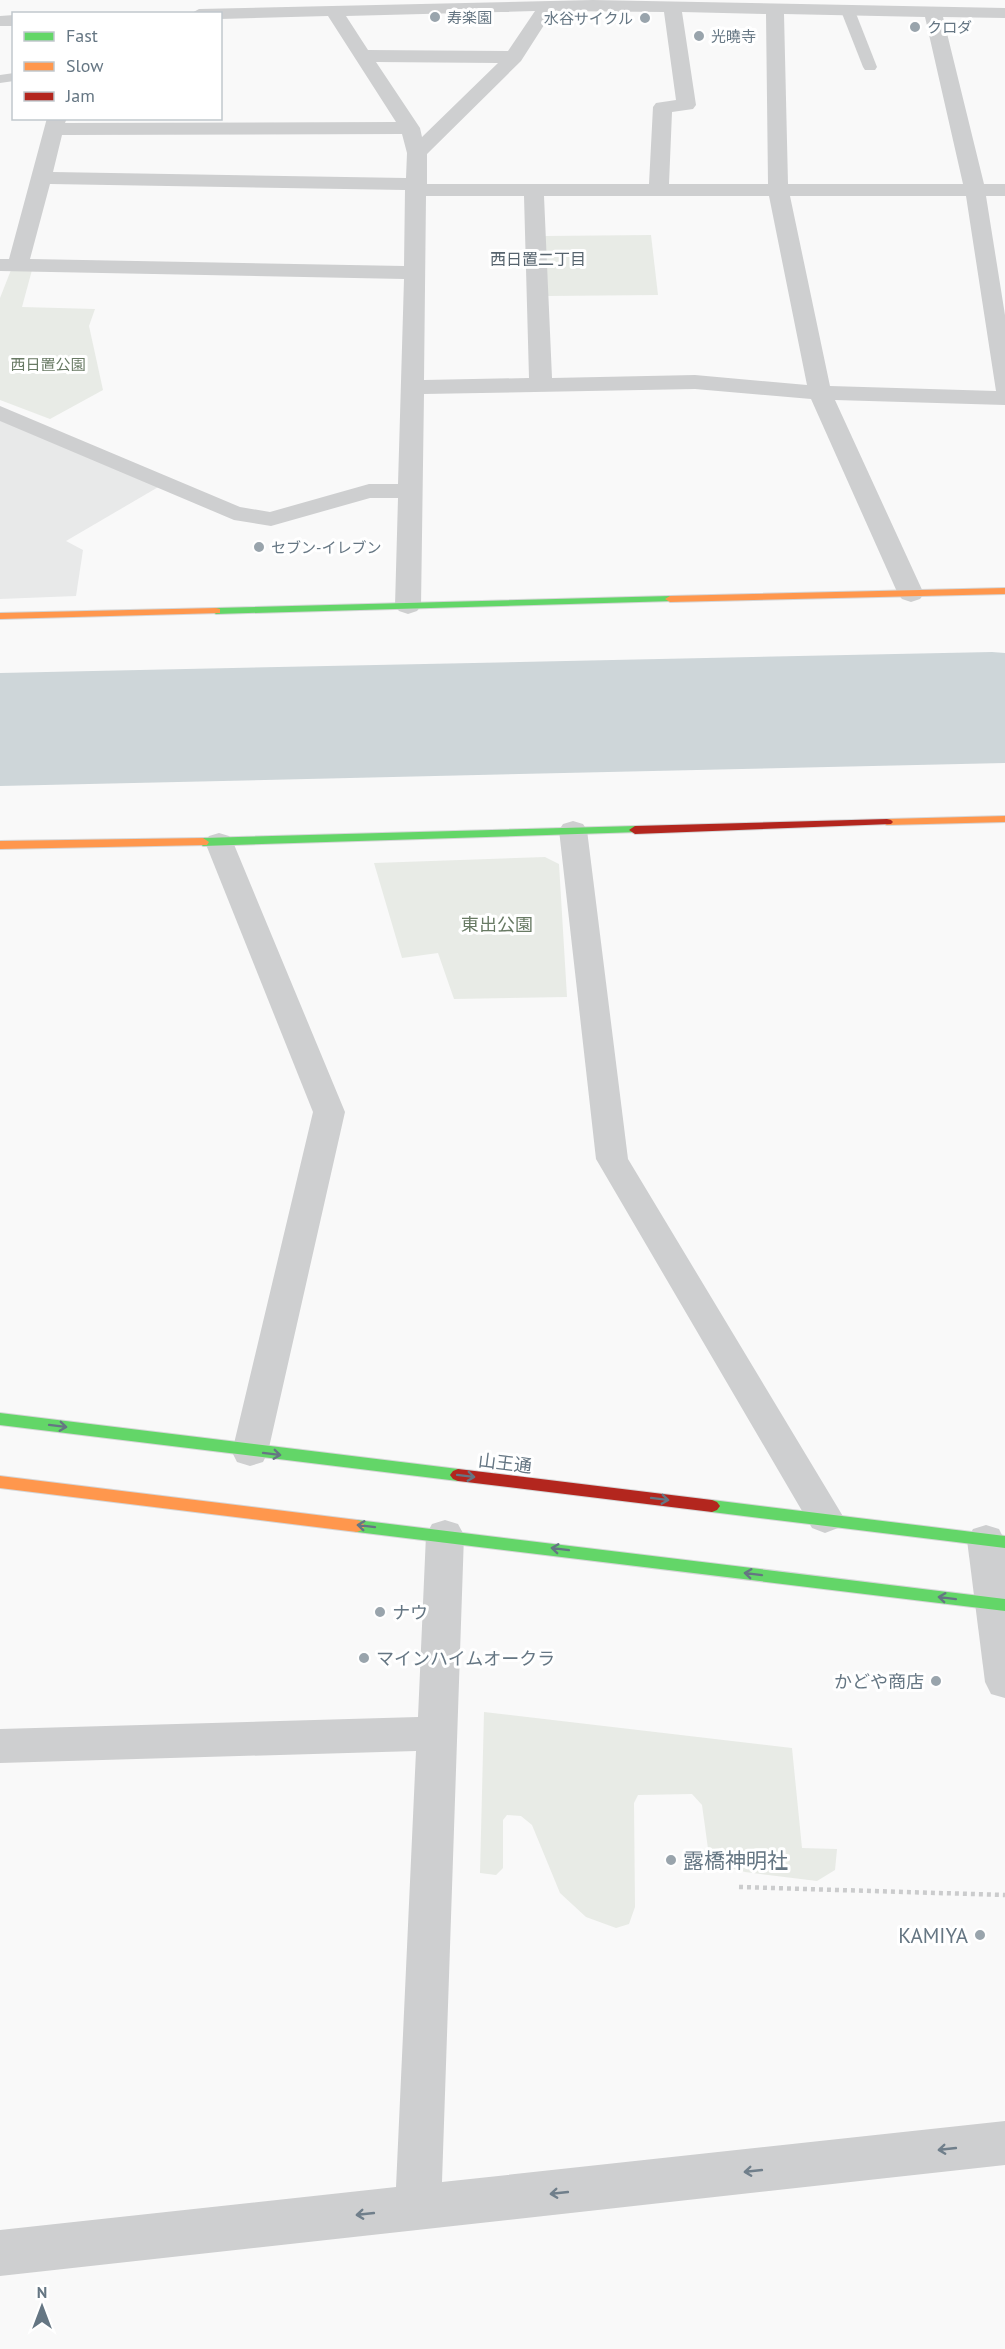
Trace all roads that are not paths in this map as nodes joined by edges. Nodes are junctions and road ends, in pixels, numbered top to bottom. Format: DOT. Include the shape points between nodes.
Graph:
graph roads {
  1 [pos="572,3"];
  2 [pos="548,5"];
  3 [pos="804,5"];
  4 [pos="335,6"];
  5 [pos="672,7"];
  6 [pos="775,9"];
  7 [pos="848,11"];
  8 [pos="222,13"];
  9 [pos="933,13"];
  10 [pos="1005,13"];
  11 [pos="363,56"];
  12 [pos="514,57"];
  13 [pos="870,67"];
  14 [pos="56,124"];
  15 [pos="410,128"];
  16 [pos="417,153"];
  17 [pos="42,178"];
  18 [pos="415,187"];
  19 [pos="659,189"];
  20 [pos="778,189"];
  21 [pos="534,190"];
  22 [pos="975,190"];
  23 [pos="1005,190"];
  24 [pos="9,265"];
  25 [pos="415,273"];
  26 [pos="541,385"];
  27 [pos="413,387"];
  28 [pos="1005,387"];
  29 [pos="820,393"];
  30 [pos="1005,398"];
  31 [pos="0,413"];
  32 [pos="410,491"];
  33 [pos="1005,591"];
  34 [pos="911,594"];
  35 [pos="408,606"];
  36 [pos="0,616"];
  37 [pos="1005,819"];
  38 [pos="573,830"];
  39 [pos="219,842"];
  40 [pos="0,845"];
  41 [pos="0,1419"];
  42 [pos="250,1452"];
  43 [pos="0,1482"];
  44 [pos="825,1518"];
  45 [pos="445,1535"];
  46 [pos="996,1541"];
  47 [pos="999,1604"];
  48 [pos="1005,1682"];
  49 [pos="438,1733"];
  50 [pos="0,1746"];
  51 [pos="1005,2143"];
  52 [pos="418,2209"];
  53 [pos="0,2253"];
  1 -- 2 [label="street"];
  1 -- 5 [label="street"];
  2 -- 4 [label="street"];
  2 -- 12 [label="street"];
  3 -- 6 [label="street"];
  3 -- 7 [label="street"];
  4 -- 8 [label="street"];
  4 -- 11 [label="street"];
  5 -- 6 [label="street"];
  5 -- 19 [label="street" via="686,105 663,107"];
  6 -- 20 [label="street"];
  7 -- 9 [label="street"];
  7 -- 13 [label="lane"];
  9 -- 10 [label="street"];
  9 -- 22 [label="street"];
  11 -- 12 [label="street"];
  11 -- 15 [label="street"];
  12 -- 16 [label="street"];
  14 -- 15 [label="street"];
  14 -- 17 [label="street"];
  15 -- 16 [label="street"];
  16 -- 18 [label="street"];
  17 -- 18 [label="street"];
  17 -- 24 [label="street"];
  18 -- 21 [label="street"];
  18 -- 25 [label="street"];
  19 -- 20 [label="street"];
  19 -- 21 [label="street"];
  20 -- 22 [label="street"];
  20 -- 29 [label="street"];
  21 -- 26 [label="street"];
  22 -- 23 [label="street"];
  22 -- 28 [label="street"];
  24 -- 25 [label="street"];
  25 -- 27 [label="street"];
  26 -- 27 [label="street"];
  26 -- 29 [label="street" via="695,382"];
  27 -- 32 [label="street"];
  29 -- 30 [label="street"];
  29 -- 34 [label="street"];
  31 -- 32 [label="street" via="234,513 271,519 369,491"];
  32 -- 35 [label="street"];
  33 -- 34 [label="street"];
  34 -- 35 [label="street"];
  35 -- 36 [label="street"];
  37 -- 38 [label="street"];
  38 -- 39 [label="street"];
  38 -- 44 [label="street" via="612,1159"];
  39 -- 40 [label="street"];
  39 -- 42 [label="street" via="329,1112"];
  41 -- 42 [label="street, 山王通, one-way"];
  42 -- 44 [label="street, 山王通, one-way"];
  45 -- 43 [label="street, one-way"];
  44 -- 46 [label="street, 山王通"];
  47 -- 45 [label="street, one-way"];
  45 -- 49 [label="street"];
  46 -- 47 [label="street"];
  47 -- 48 [label="street"];
  49 -- 50 [label="street"];
  49 -- 52 [label="street"];
  51 -- 52 [label="street, one-way"];
  52 -- 53 [label="street, one-way"];
}
